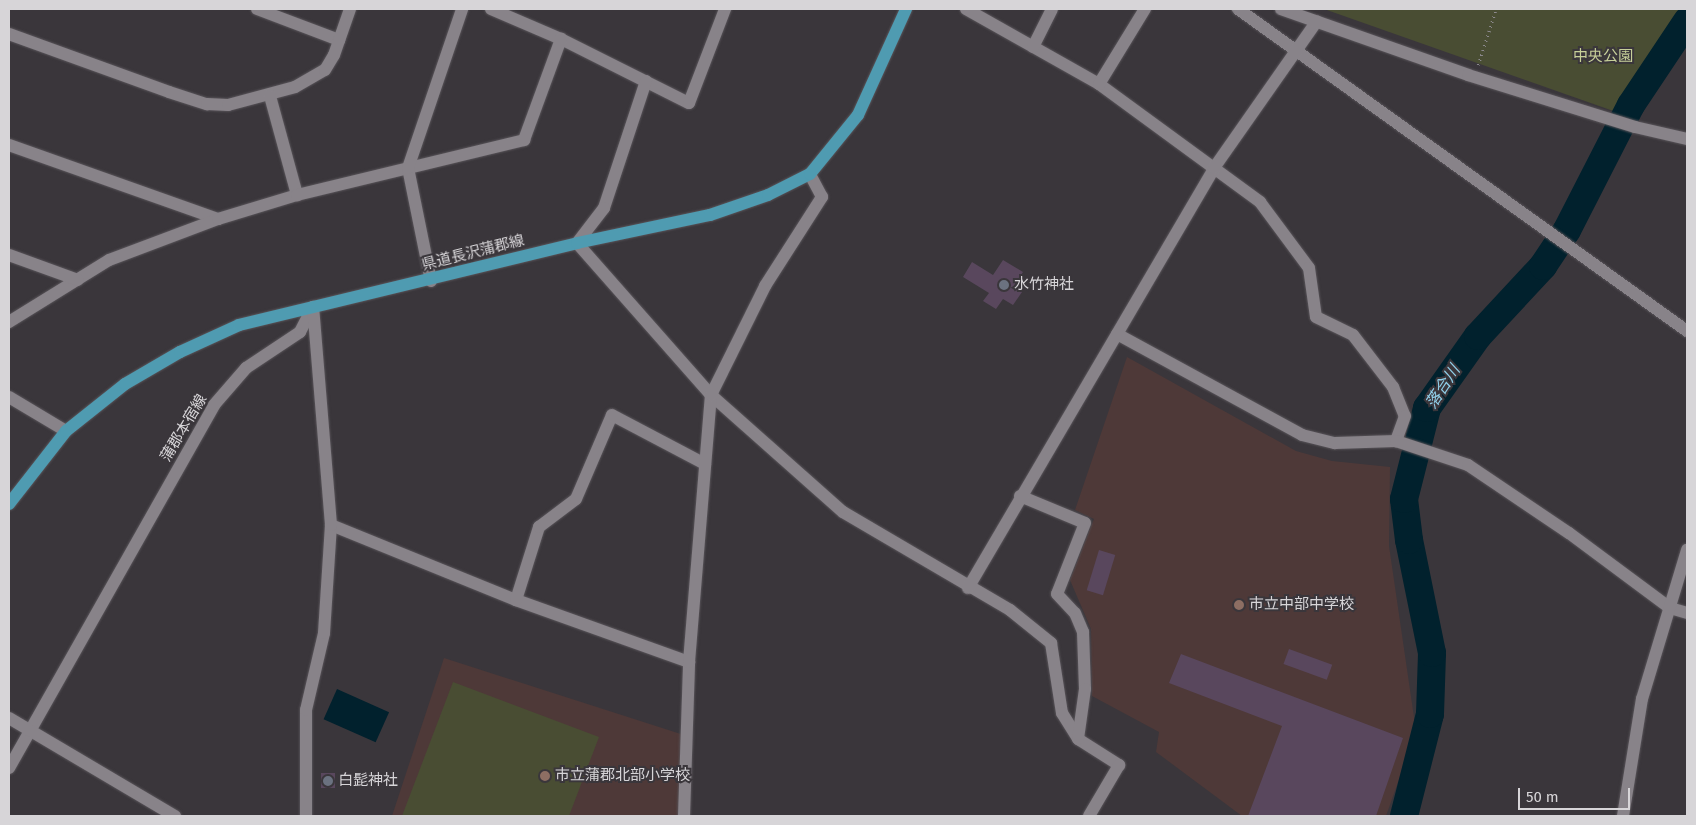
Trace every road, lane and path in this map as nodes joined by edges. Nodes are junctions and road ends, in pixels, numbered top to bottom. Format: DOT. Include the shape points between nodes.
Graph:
graph roads {
  1 [pos="257,9"];
  2 [pos="350,9"];
  3 [pos="462,9"];
  4 [pos="491,9"];
  5 [pos="725,9"];
  6 [pos="906,9"];
  7 [pos="966,9"];
  8 [pos="1052,9"];
  9 [pos="1145,9"];
  10 [pos="1238,9"];
  11 [pos="1281,9"];
  12 [pos="1496,9"];
  13 [pos="1317,21"];
  14 [pos="9,34"];
  15 [pos="561,39"];
  16 [pos="339,40"];
  17 [pos="1033,47"];
  18 [pos="1298,51"];
  19 [pos="1468,75"];
  20 [pos="646,81"];
  21 [pos="1099,84"];
  22 [pos="270,96"];
  23 [pos="1687,139"];
  24 [pos="9,145"];
  25 [pos="408,168"];
  26 [pos="1214,168"];
  27 [pos="810,174"];
  28 [pos="297,195"];
  29 [pos="218,219"];
  30 [pos="577,243"];
  31 [pos="9,255"];
  32 [pos="78,280"];
  33 [pos="430,281"];
  34 [pos="313,307"];
  35 [pos="9,322"];
  36 [pos="1687,331"];
  37 [pos="1117,334"];
  38 [pos="711,395"];
  39 [pos="9,397"];
  40 [pos="66,431"];
  41 [pos="1398,442"];
  42 [pos="705,464"];
  43 [pos="1020,496"];
  44 [pos="9,504"];
  45 [pos="331,525"];
  46 [pos="1687,550"];
  47 [pos="968,588"];
  48 [pos="516,600"];
  49 [pos="1670,608"];
  50 [pos="1687,613"];
  51 [pos="688,662"];
  52 [pos="9,718"];
  53 [pos="28,729"];
  54 [pos="1078,739"];
  55 [pos="9,768"];
  56 [pos="174,816"];
  57 [pos="306,816"];
  58 [pos="684,816"];
  59 [pos="1089,816"];
  60 [pos="1623,816"];
  1 -- 16 [label="street"];
  2 -- 16 [label="street"];
  3 -- 25 [label="street"];
  4 -- 15 [label="street"];
  5 -- 20 [label="street" via="689,103"];
  6 -- 27 [label="main road, 県道長沢蒲郡線" via="858,115"];
  7 -- 17 [label="street"];
  8 -- 17 [label="street"];
  9 -- 21 [label="street"];
  10 -- 18 [label="street"];
  11 -- 13 [label="street"];
  12 -- 19 [label="path" via="1478,65"];
  13 -- 18 [label="street"];
  13 -- 19 [label="street"];
  14 -- 22 [label="street" via="207,104 228,105"];
  15 -- 20 [label="street"];
  15 -- 25 [label="street" via="524,140"];
  16 -- 22 [label="street" via="325,70 310,81"];
  17 -- 21 [label="street"];
  18 -- 26 [label="street"];
  18 -- 36 [label="street"];
  19 -- 23 [label="street" via="1635,127"];
  20 -- 30 [label="street" via="604,208"];
  21 -- 26 [label="street"];
  22 -- 28 [label="street"];
  24 -- 29 [label="street"];
  25 -- 28 [label="street"];
  25 -- 33 [label="street"];
  26 -- 37 [label="street"];
  26 -- 41 [label="street" via="1260,202 1309,268 1316,317 1353,335 1393,387 1405,416"];
  27 -- 30 [label="main road, 県道長沢蒲郡線" via="768,195 710,215"];
  27 -- 38 [label="street" via="822,197 765,286"];
  28 -- 29 [label="street"];
  29 -- 32 [label="street" via="109,260"];
  30 -- 33 [label="main road, 県道長沢蒲郡線"];
  30 -- 38 [label="street"];
  31 -- 32 [label="street"];
  32 -- 35 [label="street"];
  33 -- 34 [label="main road, 県道長沢蒲郡線"];
  34 -- 40 [label="main road, 県道長沢蒲郡線" via="239,325 180,352 125,384"];
  34 -- 45 [label="street"];
  34 -- 53 [label="street, 蒲郡本宿線" via="300,332 246,368 214,405"];
  37 -- 41 [label="street" via="1302,435 1336,443"];
  37 -- 43 [label="street"];
  38 -- 42 [label="street"];
  38 -- 47 [label="street" via="843,512"];
  39 -- 40 [label="street"];
  40 -- 44 [label="main road, 県道長沢蒲郡線"];
  41 -- 49 [label="street" via="1468,465 1570,533"];
  42 -- 48 [label="street" via="612,415 576,499 539,527"];
  42 -- 51 [label="street"];
  43 -- 47 [label="street"];
  43 -- 54 [label="street" via="1085,523 1057,594 1075,613 1083,632 1085,689"];
  45 -- 48 [label="street"];
  45 -- 57 [label="street" via="324,633 306,710"];
  46 -- 49 [label="street"];
  47 -- 54 [label="street" via="1010,610 1051,643 1062,713"];
  48 -- 51 [label="street"];
  49 -- 50 [label="street"];
  49 -- 60 [label="street" via="1642,699"];
  51 -- 58 [label="street"];
  52 -- 53 [label="street"];
  53 -- 55 [label="street"];
  53 -- 56 [label="street"];
  54 -- 59 [label="street" via="1119,765"];
}
